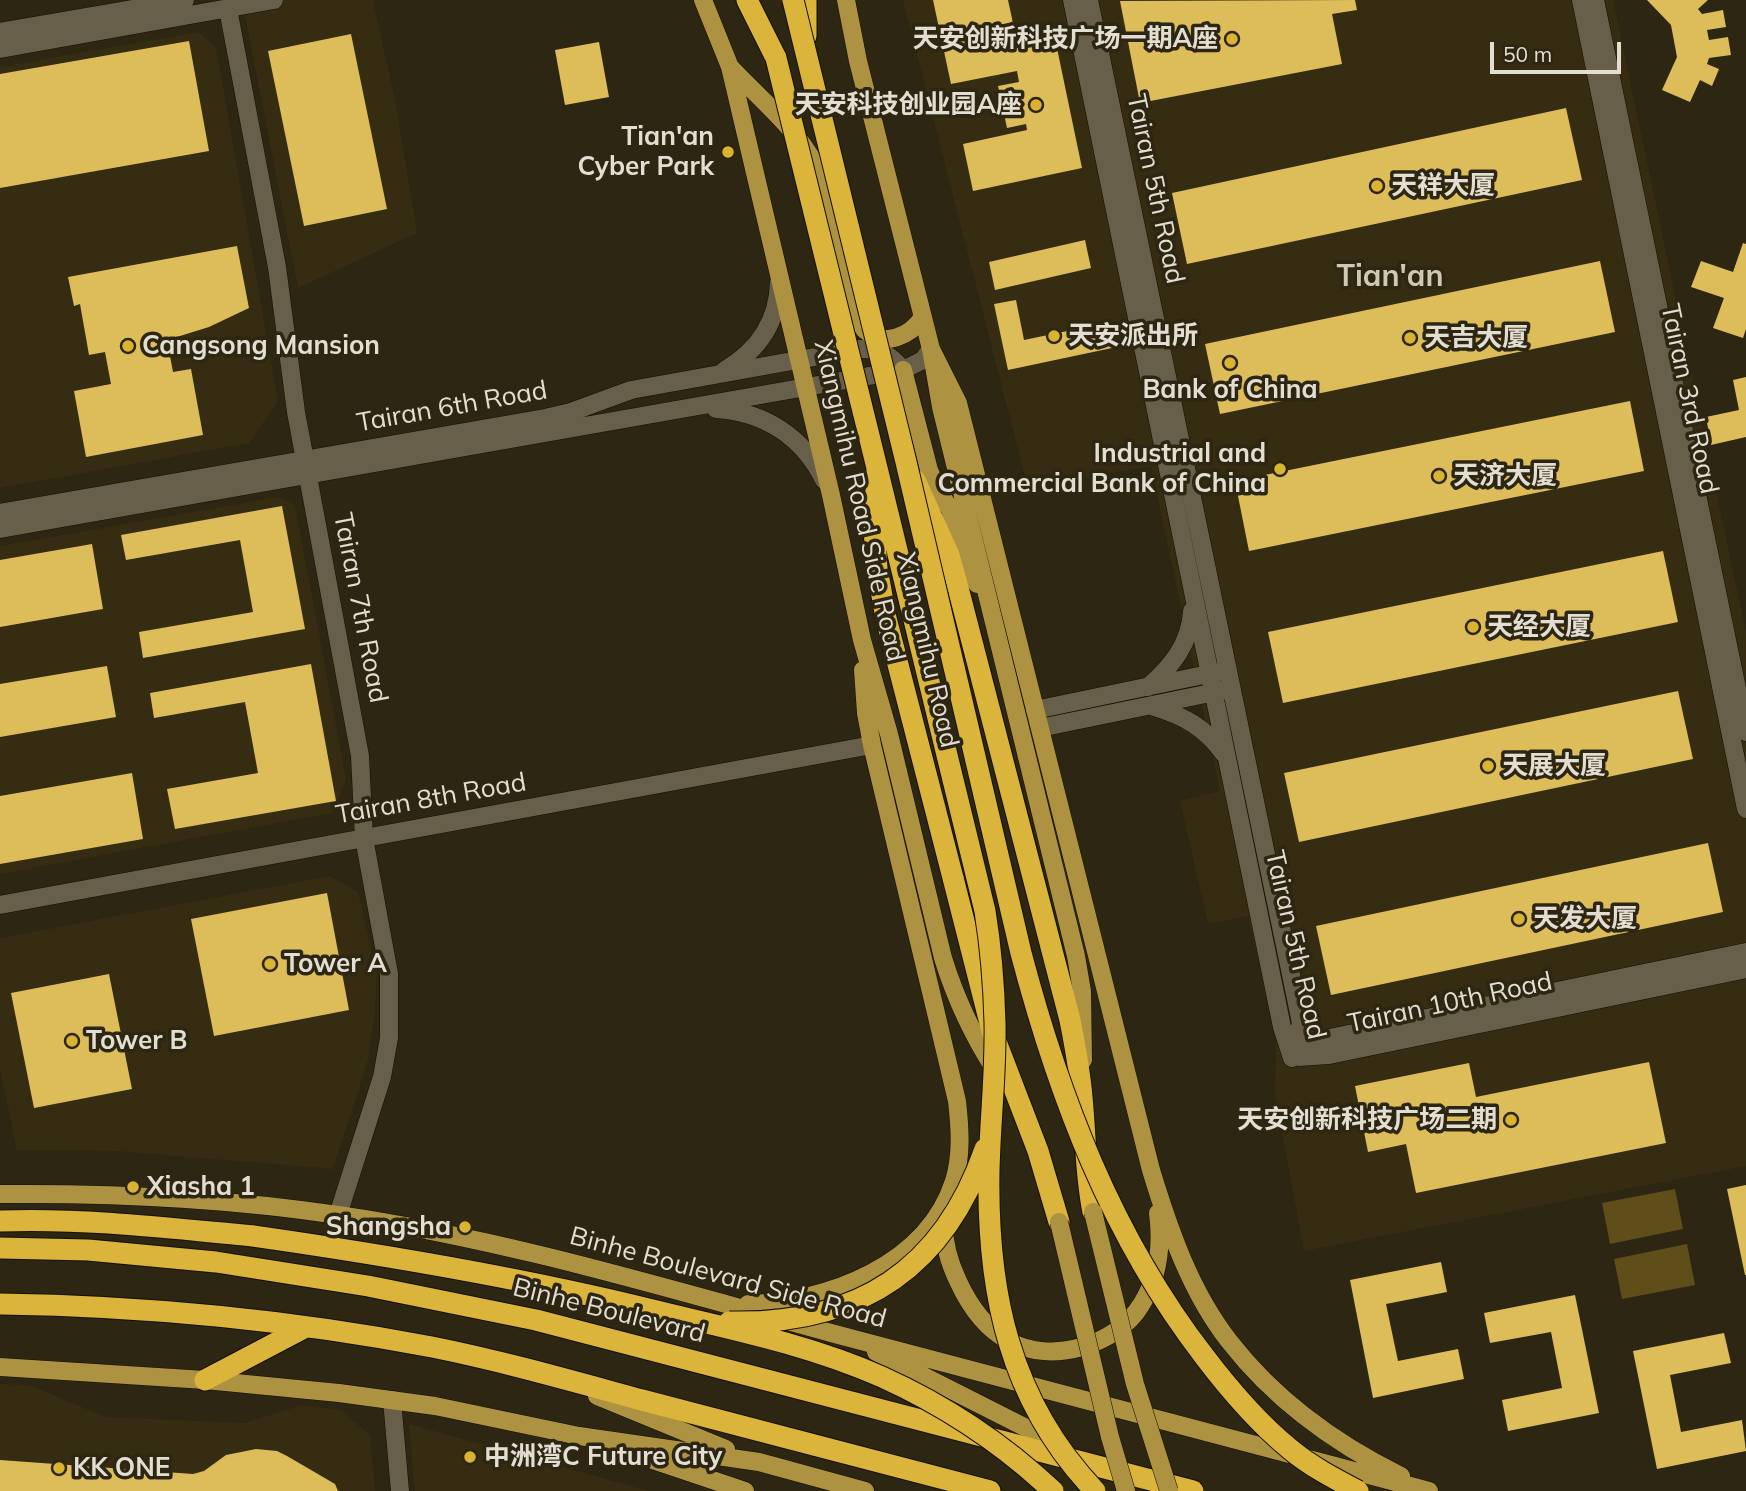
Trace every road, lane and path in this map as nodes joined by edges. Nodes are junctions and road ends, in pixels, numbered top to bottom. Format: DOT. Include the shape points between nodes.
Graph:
graph roads {
  1 [pos="185,0"];
  2 [pos="274,0"];
  3 [pos="703,0"];
  4 [pos="747,0"];
  5 [pos="761,0"];
  6 [pos="793,0"];
  7 [pos="806,0"];
  8 [pos="846,0"];
  9 [pos="1072,0"];
  10 [pos="1089,0"];
  11 [pos="1581,0"];
  12 [pos="1595,0"];
  13 [pos="228,9"];
  14 [pos="0,32"];
  15 [pos="0,48"];
  16 [pos="806,52"];
  17 [pos="776,58"];
  18 [pos="730,67"];
  19 [pos="779,275"];
  20 [pos="923,317"];
  21 [pos="931,349"];
  22 [pos="799,360"];
  23 [pos="903,370"];
  24 [pos="718,374"];
  25 [pos="806,388"];
  26 [pos="688,409"];
  27 [pos="906,462"];
  28 [pos="307,468"];
  29 [pos="877,468"];
  30 [pos="831,495"];
  31 [pos="0,513"];
  32 [pos="0,529"];
  33 [pos="1193,594"];
  34 [pos="991,609"];
  35 [pos="862,640"];
  36 [pos="1228,670"];
  37 [pos="1209,674"];
  38 [pos="1149,687"];
  39 [pos="1232,689"];
  40 [pos="1213,692"];
  41 [pos="1150,706"];
  42 [pos="1035,710"];
  43 [pos="1040,729"];
  44 [pos="1746,732"];
  45 [pos="872,745"];
  46 [pos="1227,759"];
  47 [pos="1746,809"];
  48 [pos="365,838"];
  49 [pos="0,905"];
  50 [pos="1746,952"];
  51 [pos="1746,969"];
  52 [pos="1292,1058"];
  53 [pos="1082,1098"];
  54 [pos="1027,1123"];
  55 [pos="990,1130"];
  56 [pos="1151,1170"];
  57 [pos="0,1194"];
  58 [pos="945,1203"];
  59 [pos="1093,1212"];
  60 [pos="338,1215"];
  61 [pos="0,1221"];
  62 [pos="1059,1222"];
  63 [pos="0,1248"];
  64 [pos="0,1304"];
  65 [pos="727,1305"];
  66 [pos="695,1320"];
  67 [pos="304,1328"];
  68 [pos="844,1336"];
  69 [pos="0,1367"];
  70 [pos="522,1368"];
  71 [pos="205,1380"];
  72 [pos="392,1400"];
  73 [pos="579,1436"];
  74 [pos="759,1462"];
  75 [pos="1104,1468"];
  76 [pos="400,1491"];
  77 [pos="745,1491"];
  78 [pos="865,1491"];
  79 [pos="990,1491"];
  80 [pos="1053,1491"];
  81 [pos="1095,1491"];
  82 [pos="1126,1491"];
  83 [pos="1169,1491"];
  84 [pos="1193,1491"];
  85 [pos="1358,1491"];
  86 [pos="1431,1491"];
  1 -- 14 [label="street"];
  2 -- 13 [label="street"];
  3 -- 18 [label="main road, Xiangmihu Road Side Road"];
  4 -- 17 [label="highway"];
  5 -- 17 [label="highway, Xiangmihu Road"];
  6 -- 16 [label="highway, Xiangmihu Road, bridge"];
  7 -- 16 [label="highway, bridge"];
  8 -- 20 [label="main road"];
  9 -- 33 [label="street, Tairan 5th Road"];
  10 -- 36 [label="street, Tairan 5th Road"];
  11 -- 47 [label="street, Tairan 3rd Road"];
  12 -- 44 [label="street, Tairan 3rd Road"];
  13 -- 15 [label="street"];
  13 -- 28 [label="street, Tairan 7th Road" via="277,267"];
  16 -- 27 [label="highway, Xiangmihu Road, bridge"];
  17 -- 29 [label="highway, Xiangmihu Road, bridge"];
  18 -- 19 [label="main road, Xiangmihu Road Side Road"];
  18 -- 20 [label="main road" via="800,140 815,163 864,330 883,339 900,338"];
  19 -- 22 [label="main road, Xiangmihu Road Side Road"];
  19 -- 24 [label="street" via="779,300 764,335 737,363"];
  20 -- 21 [label="main road"];
  21 -- 23 [label="street, Tairan 6th Road" via="923,360"];
  21 -- 34 [label="main road"];
  21 -- 42 [label="main road" via="958,403"];
  22 -- 23 [label="street, Tairan 6th Road" via="867,349 886,353"];
  22 -- 24 [label="street, Tairan 6th Road"];
  22 -- 25 [label="main road, Xiangmihu Road Side Road"];
  23 -- 25 [label="street, Tairan 6th Road"];
  23 -- 34 [label="main road" via="929,470 950,509 962,556"];
  24 -- 28 [label="street, Tairan 6th Road" via="631,390 558,416"];
  25 -- 26 [label="street, Tairan 6th Road"];
  25 -- 30 [label="main road, Xiangmihu Road Side Road"];
  26 -- 28 [label="street, Tairan 6th Road"];
  26 -- 30 [label="street, Tairan 6th Road" via="745,413 771,422 792,436 815,463"];
  27 -- 53 [label="highway, Xiangmihu Road, bridge" via="956,580 1070,1020"];
  27 -- 85 [label="highway, bridge" via="1024,964 1087,1154 1150,1278 1221,1378 1291,1450"];
  28 -- 31 [label="street, Tairan 6th Road"];
  28 -- 32 [label="street, Tairan 6th Road"];
  28 -- 48 [label="street, Tairan 7th Road" via="360,756"];
  29 -- 54 [label="highway, Xiangmihu Road, bridge" via="874,530 886,618 992,1031"];
  29 -- 55 [label="highway, bridge" via="985,911 995,1025"];
  30 -- 35 [label="main road, Xiangmihu Road Side Road"];
  33 -- 37 [label="street, Tairan 5th Road"];
  33 -- 38 [label="street" via="1183,647"];
  34 -- 53 [label="main road" via="1076,956 1084,1026"];
  35 -- 45 [label="main road"];
  35 -- 54 [label="main road, Xiangmihu Road Side Road" via="954,994 971,1032"];
  36 -- 37 [label="street"];
  36 -- 39 [label="street, Tairan 5th Road"];
  37 -- 38 [label="street"];
  37 -- 40 [label="street, Tairan 5th Road"];
  38 -- 42 [label="street"];
  39 -- 40 [label="street"];
  39 -- 52 [label="street, Tairan 5th Road" via="1301,1023"];
  40 -- 41 [label="street"];
  40 -- 46 [label="street, Tairan 5th Road"];
  41 -- 43 [label="street"];
  41 -- 46 [label="street" via="1190,720 1215,741"];
  42 -- 43 [label="main road"];
  43 -- 56 [label="main road"];
  45 -- 48 [label="street, Tairan 8th Road"];
  45 -- 58 [label="main road" via="957,1101 959,1156"];
  46 -- 52 [label="street, Tairan 5th Road"];
  48 -- 49 [label="street, Tairan 8th Road"];
  48 -- 60 [label="street, Tairan 7th Road" via="389,974 389,1038 383,1077"];
  50 -- 52 [label="street, Tairan 10th Road" via="1325,1039"];
  51 -- 52 [label="street, Tairan 10th Road" via="1329,1055"];
  53 -- 59 [label="highway, Xiangmihu Road" via="1084,1156"];
  54 -- 62 [label="highway, Xiangmihu Road"];
  55 -- 66 [label="highway, bridge" via="976,1174 950,1223 917,1263 881,1290 805,1315 755,1321"];
  55 -- 81 [label="highway, bridge" via="990,1235 1006,1337 1043,1422"];
  56 -- 58 [label="main road" via="1161,1235 1151,1287 1126,1324 1082,1347 1031,1349 1010,1342 991,1328 958,1281 946,1246"];
  56 -- 86 [label="main road" via="1177,1247 1228,1340 1299,1413 1343,1444"];
  57 -- 60 [label="main road, Binhe Boulevard Side Road" via="117,1194"];
  58 -- 65 [label="main road" via="906,1250 847,1285 771,1304"];
  59 -- 83 [label="main road, bridge" via="1135,1384"];
  60 -- 65 [label="main road, Binhe Boulevard Side Road" via="510,1248"];
  61 -- 66 [label="highway, bridge" via="109,1222 253,1236 441,1265"];
  62 -- 82 [label="main road, bridge"];
  63 -- 75 [label="highway, Binhe Boulevard" via="88,1250 216,1262 407,1294 536,1320"];
  64 -- 67 [label="highway" via="130,1310"];
  65 -- 68 [label="main road, Binhe Boulevard Side Road"];
  66 -- 80 [label="highway, bridge" via="881,1377 963,1421"];
  67 -- 70 [label="highway" via="434,1348"];
  67 -- 71 [label="highway"];
  68 -- 75 [label="main road"];
  68 -- 86 [label="main road, Binhe Boulevard Side Road"];
  69 -- 71 [label="main road"];
  70 -- 74 [label="main road"];
  70 -- 79 [label="highway"];
  71 -- 72 [label="main road"];
  72 -- 73 [label="main road"];
  72 -- 76 [label="street"];
  73 -- 74 [label="main road"];
  73 -- 77 [label="main road"];
  74 -- 78 [label="main road"];
  75 -- 84 [label="highway, Binhe Boulevard"];
}
